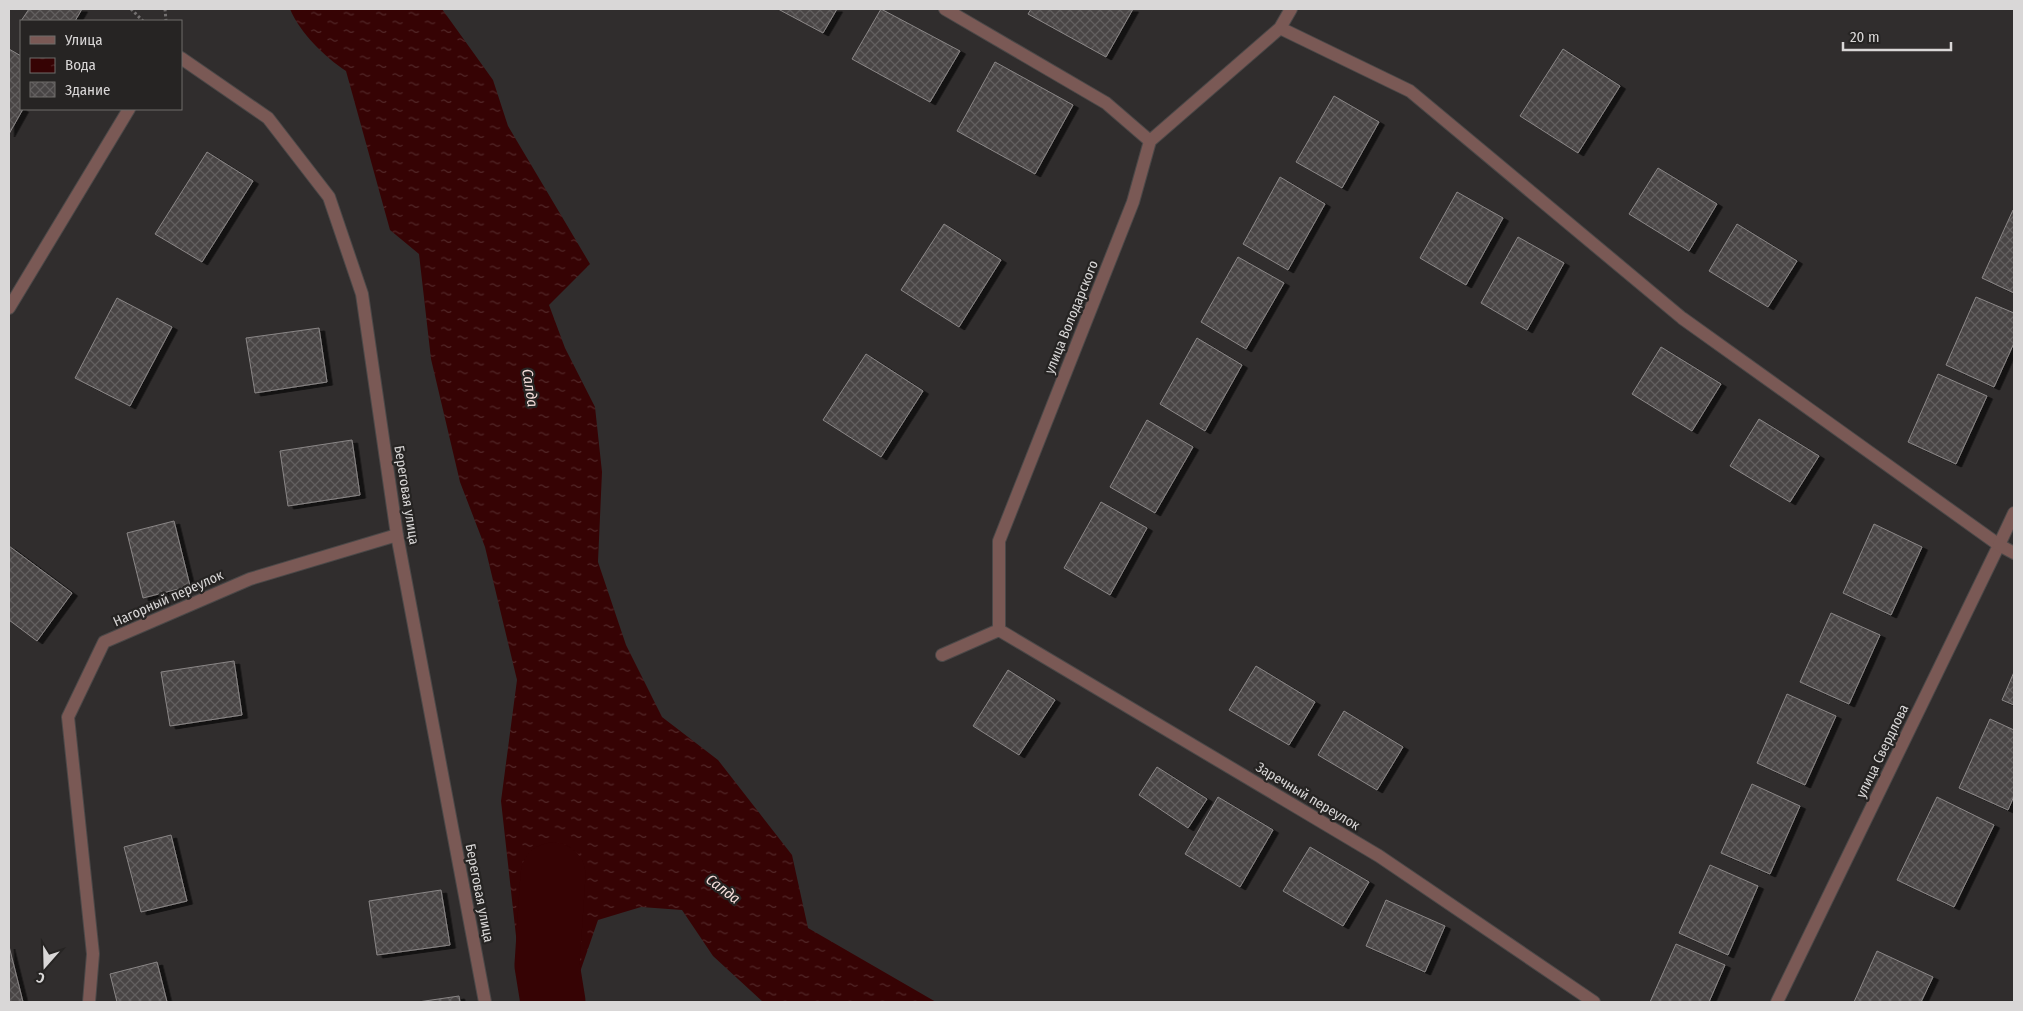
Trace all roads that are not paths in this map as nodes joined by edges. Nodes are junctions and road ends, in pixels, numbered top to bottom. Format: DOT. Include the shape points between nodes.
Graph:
graph roads {
  1 [pos="945,9"];
  2 [pos="1291,9"];
  3 [pos="1280,28"];
  4 [pos="182,59"];
  5 [pos="128,110"];
  6 [pos="1150,141"];
  7 [pos="9,308"];
  8 [pos="2014,513"];
  9 [pos="397,535"];
  10 [pos="2000,545"];
  11 [pos="2014,553"];
  12 [pos="999,630"];
  13 [pos="942,656"];
  14 [pos="89,1002"];
  15 [pos="486,1002"];
  16 [pos="1594,1002"];
  17 [pos="1777,1002"];
  1 -- 6 [label="street" via="1106,103"];
  2 -- 3 [label="street"];
  3 -- 6 [label="street"];
  3 -- 10 [label="street" via="1410,91 1682,318"];
  4 -- 9 [label="street, Береговая улица" via="268,118 329,197 362,294"];
  5 -- 7 [label="street"];
  6 -- 12 [label="street, улица Володарского" via="1133,202 999,541"];
  8 -- 10 [label="street, улица Свердлова"];
  9 -- 14 [label="street, Нагорный переулок" via="250,578 104,642 68,717 94,954"];
  9 -- 15 [label="street, Береговая улица"];
  10 -- 11 [label="street"];
  10 -- 17 [label="street, улица Свердлова"];
  12 -- 13 [label="street"];
  12 -- 16 [label="street, Заречный переулок" via="1379,856"];
}
